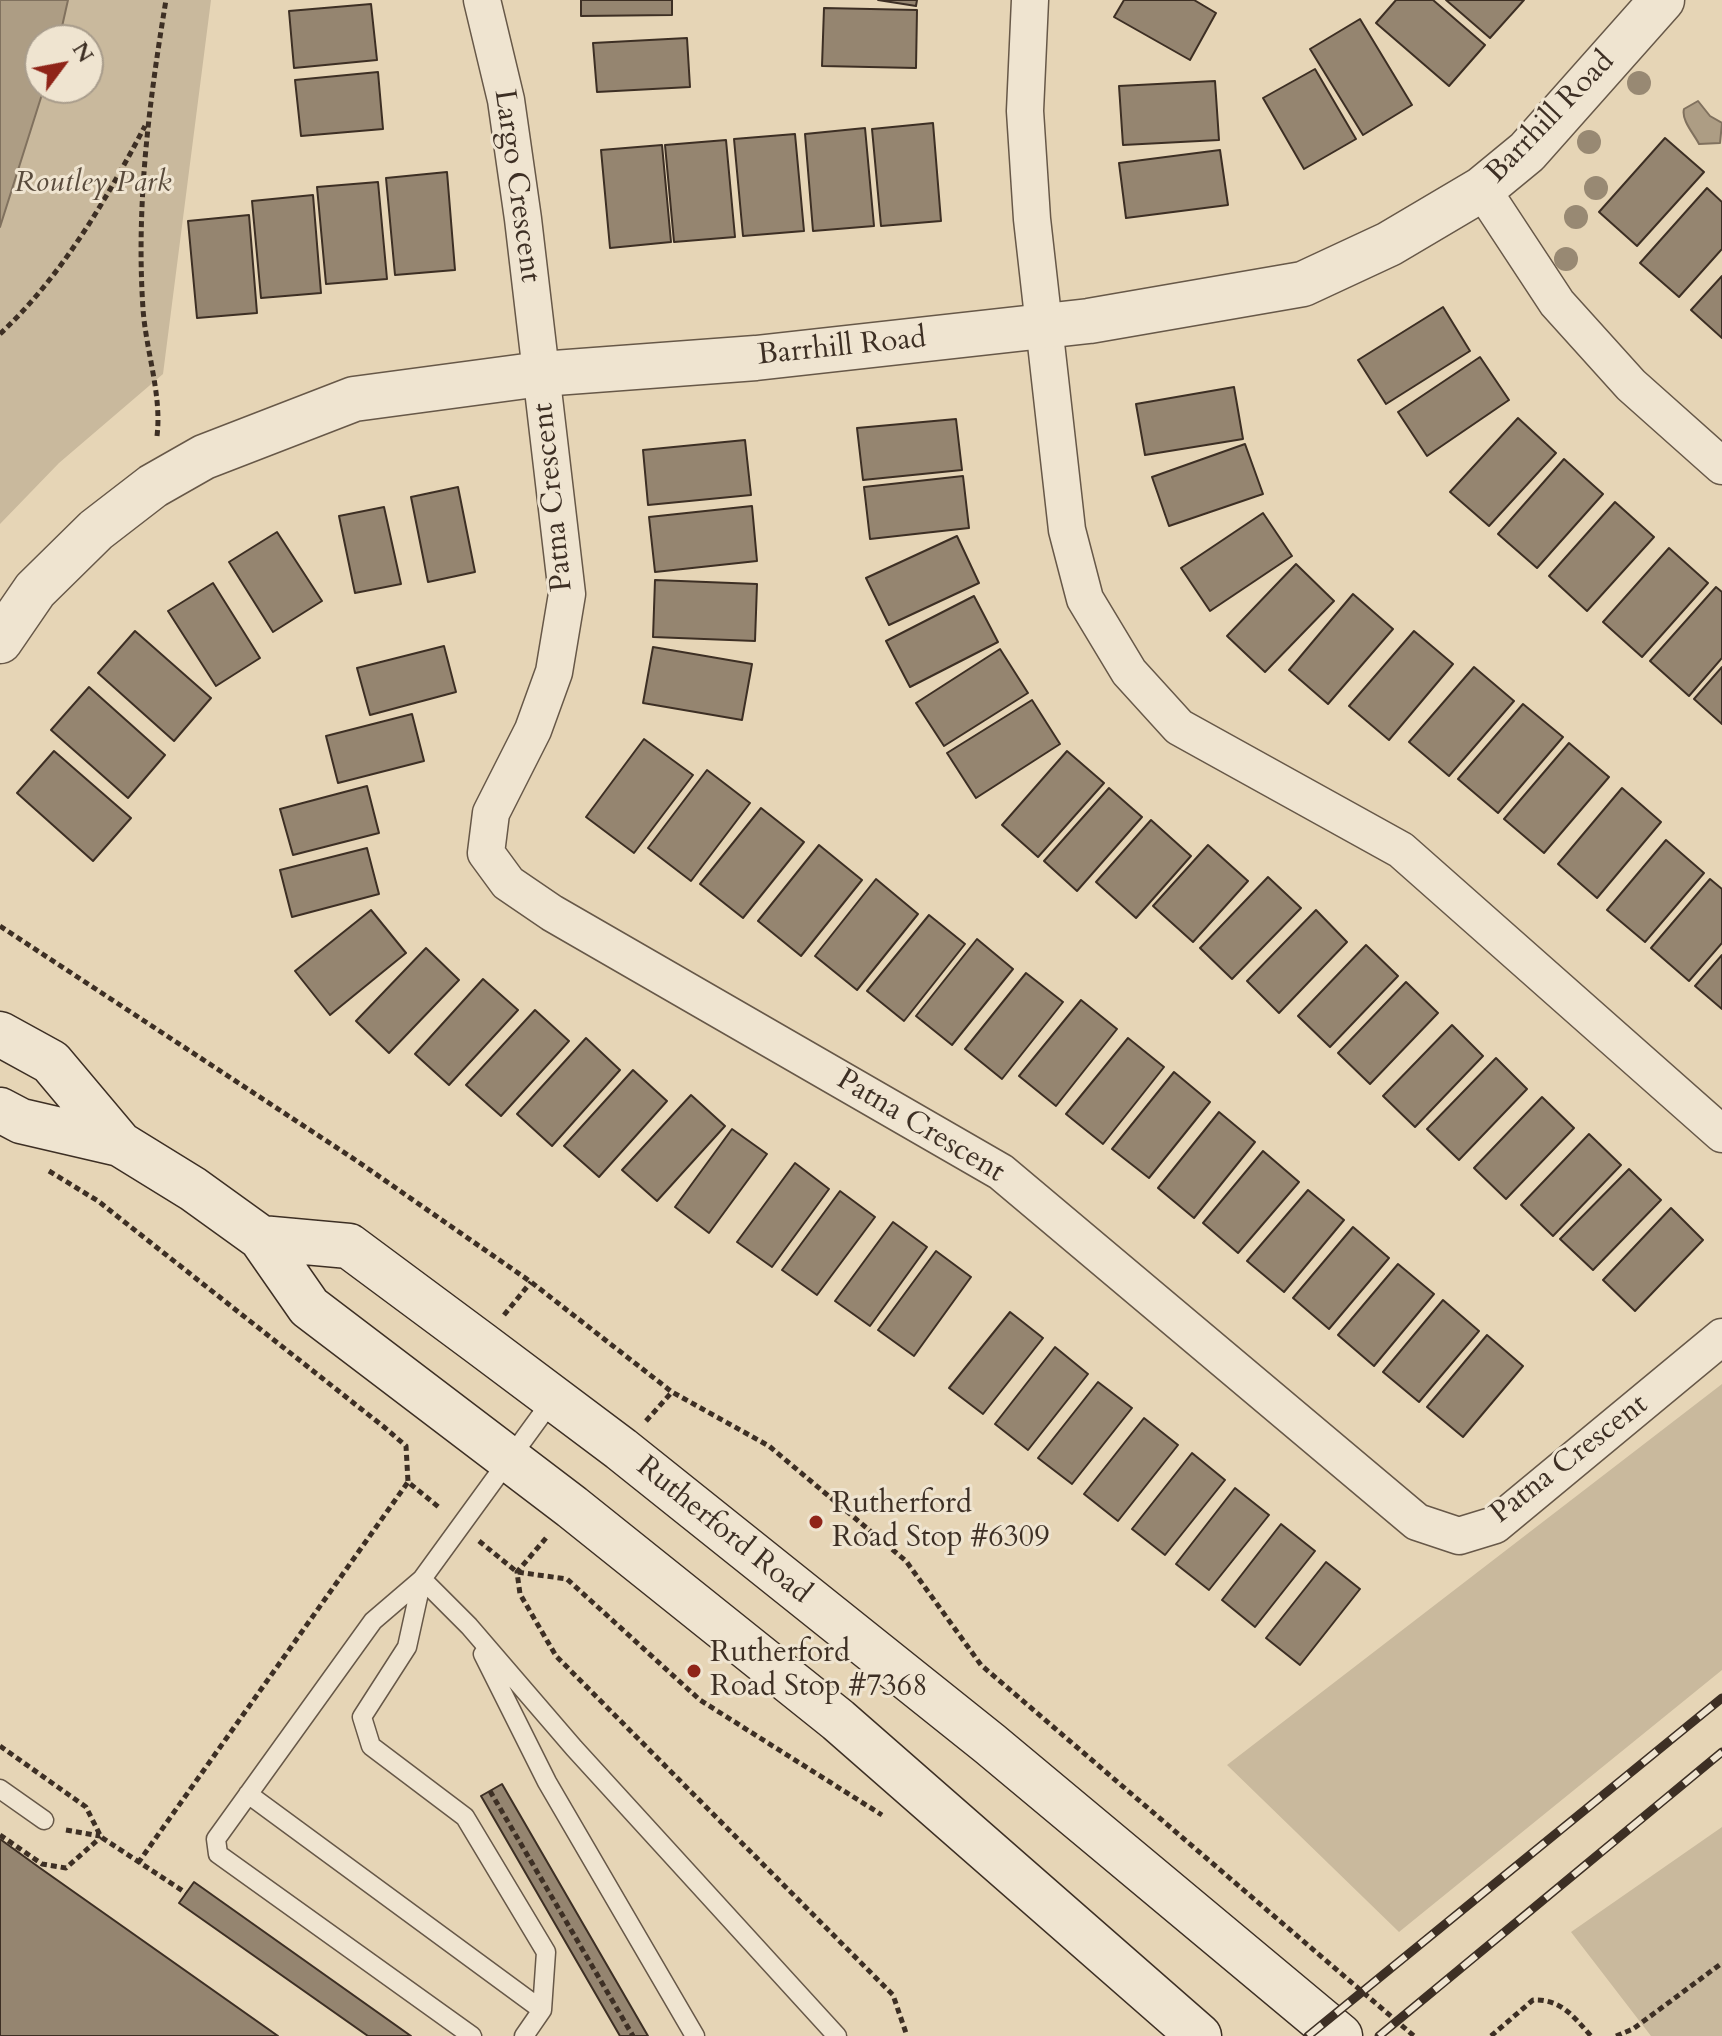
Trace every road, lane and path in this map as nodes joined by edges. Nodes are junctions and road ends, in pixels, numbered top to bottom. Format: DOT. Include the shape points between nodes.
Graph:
graph roads {
  1 [pos="166,0"];
  2 [pos="482,0"];
  3 [pos="1030,0"];
  4 [pos="1662,0"];
  5 [pos="146,123"];
  6 [pos="1482,189"];
  7 [pos="1042,326"];
  8 [pos="0,334"];
  9 [pos="541,374"];
  10 [pos="1722,466"];
  11 [pos="153,486"];
  12 [pos="0,641"];
  13 [pos="0,926"];
  14 [pos="0,1034"];
  15 [pos="0,1110"];
  16 [pos="1722,1134"];
  17 [pos="120,1144"];
  18 [pos="37,1164"];
  19 [pos="261,1238"];
  20 [pos="1722,1337"];
  21 [pos="553,1399"];
  22 [pos="510,1460"];
  23 [pos="408,1482"];
  24 [pos="425,1496"];
  25 [pos="422,1579"];
  26 [pos="469,1626"];
  27 [pos="0,1746"];
  28 [pos="0,1789"];
  29 [pos="490,1791"];
  30 [pos="248,1794"];
  31 [pos="44,1820"];
  32 [pos="892,1824"];
  33 [pos="0,1835"];
  34 [pos="101,1837"];
  35 [pos="138,1863"];
  36 [pos="186,1893"];
  37 [pos="1722,1963"];
  38 [pos="542,2010"];
  39 [pos="472,2036"];
  40 [pos="524,2036"];
  41 [pos="633,2036"];
  42 [pos="695,2036"];
  43 [pos="837,2036"];
  44 [pos="907,2036"];
  45 [pos="1199,2036"];
  46 [pos="1340,2036"];
  47 [pos="1414,2036"];
  48 [pos="1491,2036"];
  49 [pos="1591,2036"];
  50 [pos="1616,2036"];
  1 -- 5 [label="path"];
  2 -- 9 [label="street, Largo Crescent" via="506,100"];
  3 -- 7 [label="street" via="1025,111"];
  4 -- 6 [label="main road, Barrhill Road" via="1527,152"];
  5 -- 8 [label="path" via="112,188 53,277"];
  5 -- 11 [label="path" via="143,309 159,425"];
  6 -- 7 [label="main road, Barrhill Road" via="1389,244 1303,284"];
  6 -- 10 [label="street" via="1557,303 1631,385"];
  7 -- 9 [label="main road, Barrhill Road" via="756,358"];
  7 -- 16 [label="street" via="1067,530 1085,599 1129,672 1179,727 1401,850"];
  9 -- 11 [label="main road, Barrhill Road" via="354,399 204,457"];
  9 -- 20 [label="street, Patna Crescent" via="567,594 554,672 533,730 491,813 486,853 508,883 1001,1172 1417,1522 1459,1536 1495,1525"];
  11 -- 12 [label="main road, Barrhill Road" via="96,530 35,590"];
  13 -- 47 [label="path" via="369,1169 531,1282 672,1392 769,1446 906,1561 981,1665"];
  14 -- 17 [label="main road" via="51,1062"];
  15 -- 17 [label="main road" via="21,1121"];
  17 -- 19 [label="main road"];
  18 -- 23 [label="path" via="98,1201 384,1427 406,1446"];
  19 -- 21 [label="main road, Rutherford Road" via="349,1246"];
  19 -- 22 [label="main road" via="309,1307"];
  21 -- 22 [label="lane"];
  21 -- 46 [label="main road, Rutherford Road" via="990,1744"];
  22 -- 25 [label="lane"];
  22 -- 45 [label="main road" via="838,1720"];
  23 -- 24 [label="path"];
  23 -- 35 [label="path"];
  25 -- 26 [label="lane"];
  25 -- 30 [label="lane" via="373,1621"];
  25 -- 38 [label="lane" via="407,1647 362,1717 371,1746 465,1817 546,1952"];
  26 -- 42 [label="lane" via="547,1782"];
  26 -- 43 [label="lane"];
  27 -- 34 [label="path" via="86,1807"];
  28 -- 31 [label="lane"];
  29 -- 41 [label="path"];
  30 -- 38 [label="lane"];
  30 -- 39 [label="lane" via="216,1839 218,1854"];
  32 -- 44 [label="path" via="700,1700 567,1579 517,1572 520,1594 556,1656 893,1995"];
  33 -- 34 [label="path" via="42,1864 66,1868"];
  34 -- 35 [label="path"];
  35 -- 36 [label="path"];
  37 -- 50 [label="path"];
  38 -- 40 [label="lane"];
  48 -- 49 [label="path" via="1533,2000 1551,2000"];
}
